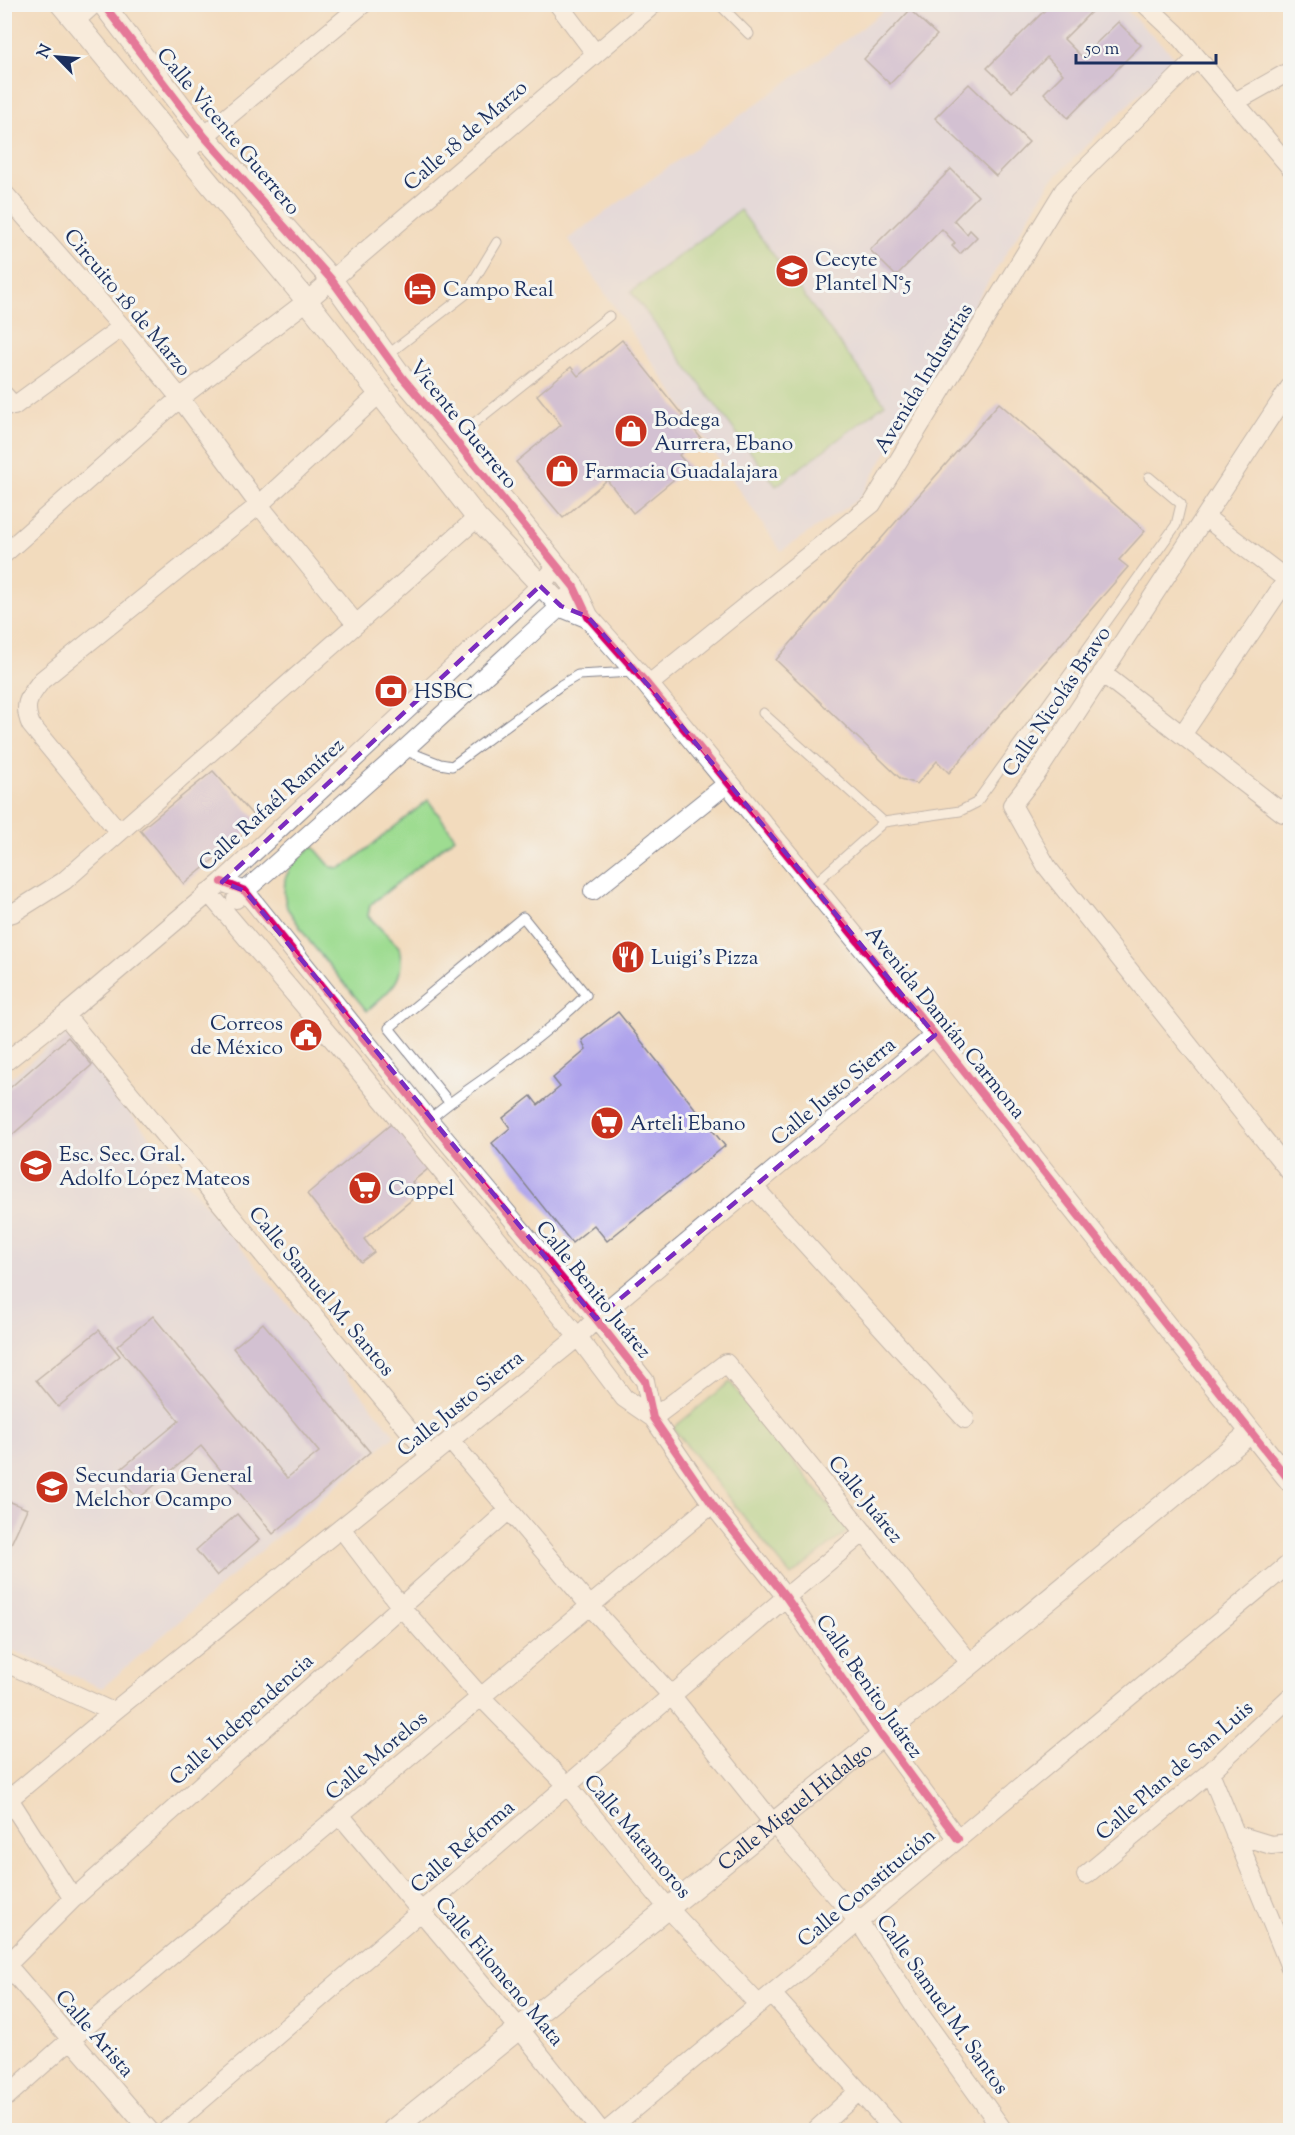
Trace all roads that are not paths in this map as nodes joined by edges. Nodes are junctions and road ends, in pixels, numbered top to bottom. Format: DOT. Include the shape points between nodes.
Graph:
graph roads {
  1 [pos="61,4"];
  2 [pos="94,4"];
  3 [pos="103,4"];
  4 [pos="363,4"];
  5 [pos="558,4"];
  6 [pos="579,4"];
  7 [pos="654,4"];
  8 [pos="719,4"];
  9 [pos="1145,4"];
  10 [pos="75,21"];
  11 [pos="576,28"];
  12 [pos="749,34"];
  13 [pos="595,53"];
  14 [pos="1197,58"];
  15 [pos="1290,71"];
  16 [pos="1235,102"];
  17 [pos="204,136"];
  18 [pos="184,153"];
  19 [pos="1286,157"];
  20 [pos="4,193"];
  21 [pos="497,242"];
  22 [pos="331,279"];
  23 [pos="307,301"];
  24 [pos="609,316"];
  25 [pos="123,327"];
  26 [pos="386,356"];
  27 [pos="1290,387"];
  28 [pos="379,394"];
  29 [pos="4,395"];
  30 [pos="180,398"];
  31 [pos="454,439"];
  32 [pos="1149,477"];
  33 [pos="259,505"];
  34 [pos="1205,517"];
  35 [pos="477,518"];
  36 [pos="4,554"];
  37 [pos="556,567"];
  38 [pos="1288,581"];
  39 [pos="540,586"];
  40 [pos="574,587"];
  41 [pos="561,606"];
  42 [pos="588,617"];
  43 [pos="356,624"];
  44 [pos="1102,673"];
  45 [pos="642,678"];
  46 [pos="763,713"];
  47 [pos="1182,735"];
  48 [pos="404,750"];
  49 [pos="728,783"];
  50 [pos="1287,807"];
  51 [pos="884,822"];
  52 [pos="119,832"];
  53 [pos="812,886"];
  54 [pos="215,887"];
  55 [pos="245,891"];
  56 [pos="593,891"];
  57 [pos="225,910"];
  58 [pos="4,915"];
  59 [pos="65,1015"];
  60 [pos="935,1035"];
  61 [pos="363,1039"];
  62 [pos="345,1054"];
  63 [pos="4,1063"];
  64 [pos="449,1102"];
  65 [pos="429,1120"];
  66 [pos="1290,1172"];
  67 [pos="754,1187"];
  68 [pos="596,1319"];
  69 [pos="578,1337"];
  70 [pos="653,1418"];
  71 [pos="965,1419"];
  72 [pos="1250,1433"];
  73 [pos="450,1440"];
  74 [pos="430,1456"];
  75 [pos="1290,1481"];
  76 [pos="712,1504"];
  77 [pos="508,1510"];
  78 [pos="341,1528"];
  79 [pos="864,1532"];
  80 [pos="1290,1563"];
  81 [pos="786,1597"];
  82 [pos="590,1606"];
  83 [pos="401,1607"];
  84 [pos="4,1662"];
  85 [pos="970,1664"];
  86 [pos="671,1695"];
  87 [pos="481,1697"];
  88 [pos="1290,1697"];
  89 [pos="113,1712"];
  90 [pos="881,1735"];
  91 [pos="1210,1772"];
  92 [pos="567,1785"];
  93 [pos="7,1795"];
  94 [pos="340,1815"];
  95 [pos="773,1823"];
  96 [pos="1235,1834"];
  97 [pos="958,1839"];
  98 [pos="1290,1843"];
  99 [pos="1086,1875"];
  100 [pos="73,1899"];
  101 [pos="668,1908"];
  102 [pos="421,1912"];
  103 [pos="859,1922"];
  104 [pos="7,1965"];
  105 [pos="1290,1967"];
  106 [pos="766,1999"];
  107 [pos="519,2028"];
  108 [pos="70,2040"];
  109 [pos="859,2091"];
  110 [pos="4,2099"];
  111 [pos="149,2130"];
  112 [pos="167,2130"];
  113 [pos="393,2130"];
  114 [pos="600,2130"];
  115 [pos="608,2130"];
  116 [pos="816,2130"];
  117 [pos="894,2130"];
  118 [pos="1004,2130"];
  1 -- 10 [label="street"];
  2 -- 10 [label="street"];
  3 -- 17 [label="street, Calle Vicente Guerrero"];
  4 -- 17 [label="street"];
  5 -- 11 [label="street"];
  6 -- 11 [label="street"];
  7 -- 13 [label="street, Calle 18 de Marzo"];
  8 -- 12 [label="lane"];
  9 -- 14 [label="street"];
  10 -- 18 [label="street"];
  11 -- 13 [label="street"];
  13 -- 22 [label="street, Calle 18 de Marzo"];
  14 -- 16 [label="street"];
  14 -- 45 [label="street, Avenida Industrias" via="1064,190 872,504"];
  15 -- 16 [label="street"];
  16 -- 19 [label="street"];
  17 -- 18 [label="street"];
  17 -- 22 [label="street, Calle Vicente Guerrero"];
  18 -- 23 [label="street"];
  20 -- 25 [label="street, Circuito 18 de Marzo"];
  21 -- 26 [label="lane" via="465,295"];
  22 -- 23 [label="street, Calle 18 de Marzo"];
  22 -- 26 [label="street, Vicente Guerrero"];
  23 -- 28 [label="street"];
  23 -- 30 [label="street, Calle 18 de Marzo"];
  24 -- 31 [label="lane"];
  25 -- 29 [label="street" via="14,406"];
  25 -- 30 [label="street, Circuito 18 de Marzo"];
  26 -- 31 [label="street, Vicente Guerrero"];
  27 -- 34 [label="street, Calle Nicolás Bravo"];
  28 -- 33 [label="street"];
  28 -- 35 [label="street"];
  30 -- 33 [label="street"];
  30 -- 36 [label="street, Circuito 18 de Marzo"];
  31 -- 37 [label="street, Vicente Guerrero"];
  32 -- 51 [label="lane" via="1181,504 1176,525 976,803 960,811"];
  33 -- 43 [label="street"];
  33 -- 52 [label="street" via="42,680 29,697 26,712 31,725"];
  34 -- 38 [label="street"];
  34 -- 44 [label="street, Calle Nicolás Bravo"];
  35 -- 39 [label="street"];
  35 -- 43 [label="street"];
  37 -- 39 [label="street, Calle Rafaél Ramírez"];
  37 -- 40 [label="street, Vicente Guerrero"];
  38 -- 47 [label="street"];
  39 -- 41 [label="street"];
  39 -- 54 [label="street, Calle Rafaél Ramírez"];
  40 -- 41 [label="street"];
  40 -- 42 [label="street, Avenida Damián Carmona"];
  41 -- 42 [label="street, Avenida Damián Carmona"];
  41 -- 48 [label="street"];
  42 -- 45 [label="street, Avenida Damián Carmona"];
  43 -- 52 [label="street"];
  44 -- 47 [label="street"];
  44 -- 66 [label="street, Calle Nicolás Bravo" via="1012,805 1047,867"];
  45 -- 48 [label="lane" via="578,675 452,766"];
  45 -- 49 [label="street, Avenida Damián Carmona"];
  46 -- 51 [label="lane"];
  47 -- 50 [label="street"];
  48 -- 55 [label="street"];
  49 -- 53 [label="street, Avenida Damián Carmona"];
  49 -- 56 [label="street"];
  51 -- 53 [label="lane"];
  52 -- 58 [label="street" via="64,881"];
  53 -- 60 [label="street, Avenida Damián Carmona"];
  54 -- 55 [label="street"];
  54 -- 57 [label="street, Calle Benito Juárez"];
  54 -- 59 [label="street, Calle Rafaél Ramírez"];
  55 -- 57 [label="street"];
  55 -- 61 [label="street, Calle Benito Juárez"];
  57 -- 62 [label="street, Calle Benito Juárez"];
  59 -- 63 [label="street, Calle Rafaél Ramírez"];
  59 -- 74 [label="street, Calle Samuel M. Santos"];
  60 -- 67 [label="street, Calle Justo Sierra"];
  60 -- 72 [label="street, Avenida Damián Carmona"];
  61 -- 62 [label="street"];
  61 -- 65 [label="street, Calle Benito Juárez"];
  62 -- 69 [label="street, Calle Benito Juárez"];
  64 -- 64 [label="lane" via="389,1028 523,917 586,995 563,1018"];
  64 -- 65 [label="lane"];
  65 -- 68 [label="street, Calle Benito Juárez"];
  67 -- 68 [label="street, Calle Justo Sierra"];
  67 -- 71 [label="street"];
  68 -- 69 [label="street, Calle Justo Sierra"];
  68 -- 70 [label="street, Calle Benito Juárez" via="645,1381"];
  69 -- 70 [label="street, Calle Benito Juárez" via="624,1398"];
  69 -- 73 [label="street, Calle Justo Sierra"];
  70 -- 76 [label="street, Calle Benito Juárez"];
  70 -- 79 [label="street, Calle Juárez" via="726,1363"];
  72 -- 75 [label="street, Avenida Damián Carmona"];
  72 -- 85 [label="street, Calle Miguel Hidalgo"];
  73 -- 74 [label="street, Calle Justo Sierra"];
  73 -- 77 [label="street, Calle Samuel M. Santos"];
  74 -- 78 [label="street, Calle Justo Sierra"];
  76 -- 81 [label="street, Calle Benito Juárez"];
  76 -- 82 [label="street, Calle Morelos"];
  77 -- 82 [label="street, Calle Samuel M. Santos"];
  77 -- 83 [label="street, Calle Independencia"];
  78 -- 83 [label="street, Calle Matamoros"];
  78 -- 89 [label="street, Calle Justo Sierra"];
  79 -- 81 [label="street, Calle Reforma"];
  79 -- 85 [label="street, Calle Juárez"];
  80 -- 97 [label="street, Calle Constitución"];
  81 -- 86 [label="street, Calle Reforma"];
  81 -- 90 [label="street, Calle Benito Juárez"];
  82 -- 86 [label="street, Calle Samuel M. Santos"];
  82 -- 87 [label="street, Calle Morelos"];
  83 -- 87 [label="street, Calle Matamoros"];
  83 -- 100 [label="street, Calle Independencia"];
  84 -- 89 [label="street"];
  85 -- 90 [label="street, Calle Miguel Hidalgo"];
  86 -- 92 [label="street, Calle Reforma"];
  86 -- 95 [label="street, Calle Samuel M. Santos"];
  87 -- 92 [label="street, Calle Matamoros"];
  87 -- 94 [label="street, Calle Morelos"];
  88 -- 91 [label="street, Calle Plan de San Luis"];
  89 -- 93 [label="street, Calle Justo Sierra"];
  90 -- 95 [label="street, Calle Miguel Hidalgo"];
  90 -- 97 [label="street, Calle Benito Juárez"];
  91 -- 96 [label="street"];
  91 -- 99 [label="street, Calle Plan de San Luis"];
  92 -- 101 [label="street, Calle Matamoros"];
  92 -- 102 [label="street, Calle Reforma"];
  93 -- 100 [label="street"];
  94 -- 102 [label="street, Calle Filomeno Mata"];
  94 -- 108 [label="street, Calle Morelos"];
  95 -- 101 [label="street, Calle Miguel Hidalgo"];
  95 -- 103 [label="street, Calle Samuel M. Santos"];
  96 -- 98 [label="street" via="1271,1845"];
  96 -- 105 [label="street"];
  97 -- 103 [label="street, Calle Constitución"];
  100 -- 104 [label="street, Calle Independencia"];
  101 -- 106 [label="street, Calle Matamoros"];
  101 -- 107 [label="street, Calle Miguel Hidalgo"];
  102 -- 107 [label="street, Calle Filomeno Mata"];
  102 -- 112 [label="street, Calle Reforma"];
  103 -- 106 [label="street, Calle Constitución"];
  103 -- 118 [label="street, Calle Samuel M. Santos"];
  104 -- 108 [label="street, Calle Arista"];
  106 -- 109 [label="street, Calle Matamoros"];
  106 -- 115 [label="street, Calle Constitución"];
  107 -- 113 [label="street, Calle Miguel Hidalgo"];
  107 -- 114 [label="street, Calle Filomeno Mata"];
  108 -- 110 [label="street, Calle Morelos"];
  108 -- 111 [label="street, Calle Arista"];
  109 -- 116 [label="street"];
  109 -- 117 [label="street, Calle Matamoros"];
}
